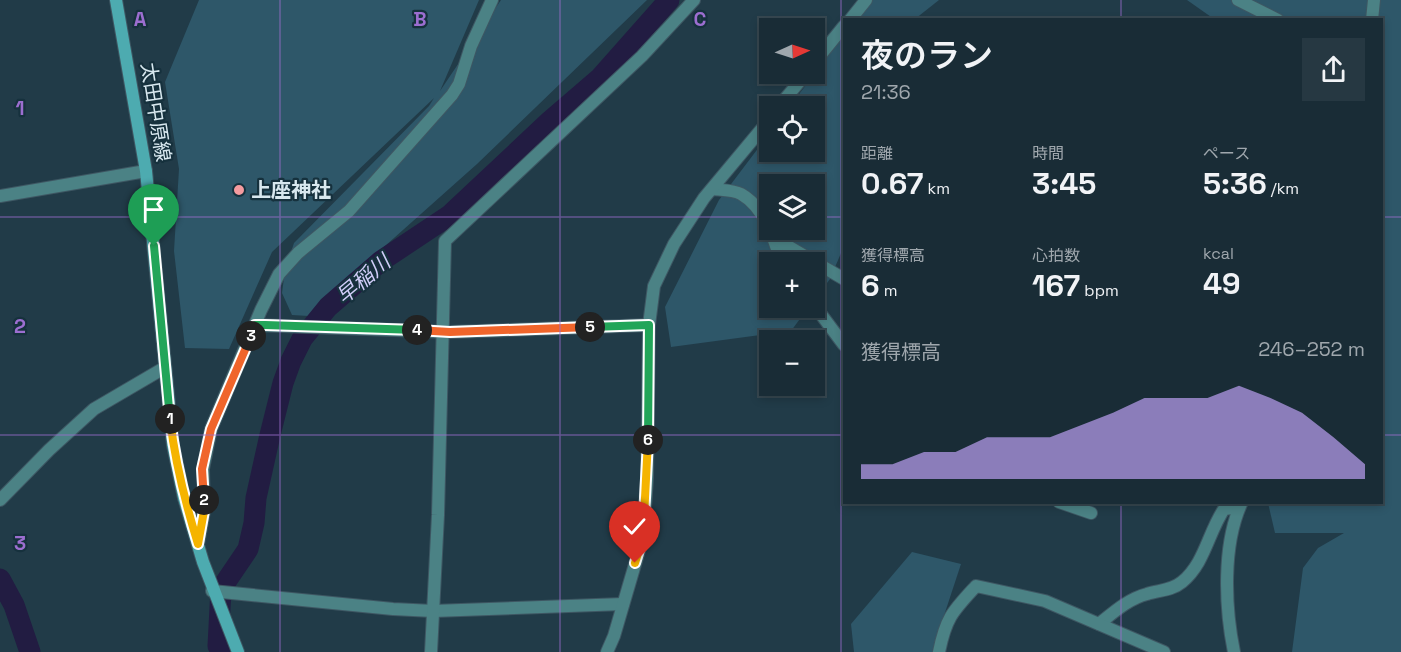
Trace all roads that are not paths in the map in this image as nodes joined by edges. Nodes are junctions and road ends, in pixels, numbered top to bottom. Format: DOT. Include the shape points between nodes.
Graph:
graph roads {
  1 [pos="116,0"];
  2 [pos="492,0"];
  3 [pos="694,0"];
  4 [pos="866,0"];
  5 [pos="1238,0"];
  6 [pos="1374,0"];
  7 [pos="852,18"];
  8 [pos="1274,18"];
  9 [pos="1372,18"];
  10 [pos="843,27"];
  11 [pos="825,49"];
  12 [pos="798,84"];
  13 [pos="787,96"];
  14 [pos="759,132"];
  15 [pos="146,171"];
  16 [pos="712,189"];
  17 [pos="0,196"];
  18 [pos="759,211"];
  19 [pos="777,240"];
  20 [pos="843,278"];
  21 [pos="824,318"];
  22 [pos="255,325"];
  23 [pos="649,325"];
  24 [pos="443,331"];
  25 [pos="843,344"];
  26 [pos="164,368"];
  27 [pos="0,500"];
  28 [pos="1065,504"];
  29 [pos="1241,505"];
  30 [pos="1091,513"];
  31 [pos="198,544"];
  32 [pos="212,591"];
  33 [pos="623,604"];
  34 [pos="433,611"];
  35 [pos="1099,624"];
  36 [pos="940,651"];
  37 [pos="238,652"];
  38 [pos="431,652"];
  39 [pos="607,652"];
  40 [pos="1164,652"];
  41 [pos="1234,652"];
  1 -- 15 [label="main road, 太田中原線"];
  2 -- 22 [label="street" via="452,95 349,211 279,274"];
  3 -- 24 [label="street" via="642,56 445,242"];
  4 -- 7 [label="street"];
  5 -- 8 [label="street"];
  6 -- 9 [label="street"];
  10 -- 11 [label="street"];
  12 -- 13 [label="street"];
  14 -- 16 [label="street"];
  15 -- 17 [label="street"];
  15 -- 26 [label="main road, 太田中原線"];
  16 -- 18 [label="street" via="739,193"];
  16 -- 23 [label="street" via="662,267 654,286"];
  19 -- 20 [label="street"];
  21 -- 25 [label="street"];
  22 -- 24 [label="street"];
  22 -- 31 [label="street" via="211,429 202,469 204,511"];
  23 -- 24 [label="street"];
  23 -- 33 [label="street" via="643,537"];
  24 -- 34 [label="street"];
  26 -- 27 [label="street" via="94,409"];
  26 -- 31 [label="main road, 太田中原線" via="173,445"];
  28 -- 30 [label="street"];
  29 -- 35 [label="street" via="1224,510 1200,560 1182,582 1172,589 1125,603"];
  29 -- 41 [label="street" via="1230,537 1228,592"];
  31 -- 32 [label="main road, 太田中原線"];
  32 -- 34 [label="street"];
  32 -- 37 [label="main road, 太田中原線"];
  33 -- 34 [label="street"];
  33 -- 39 [label="street"];
  34 -- 38 [label="street"];
  35 -- 36 [label="street" via="1045,601 976,586 946,622"];
  35 -- 40 [label="street"];
}
